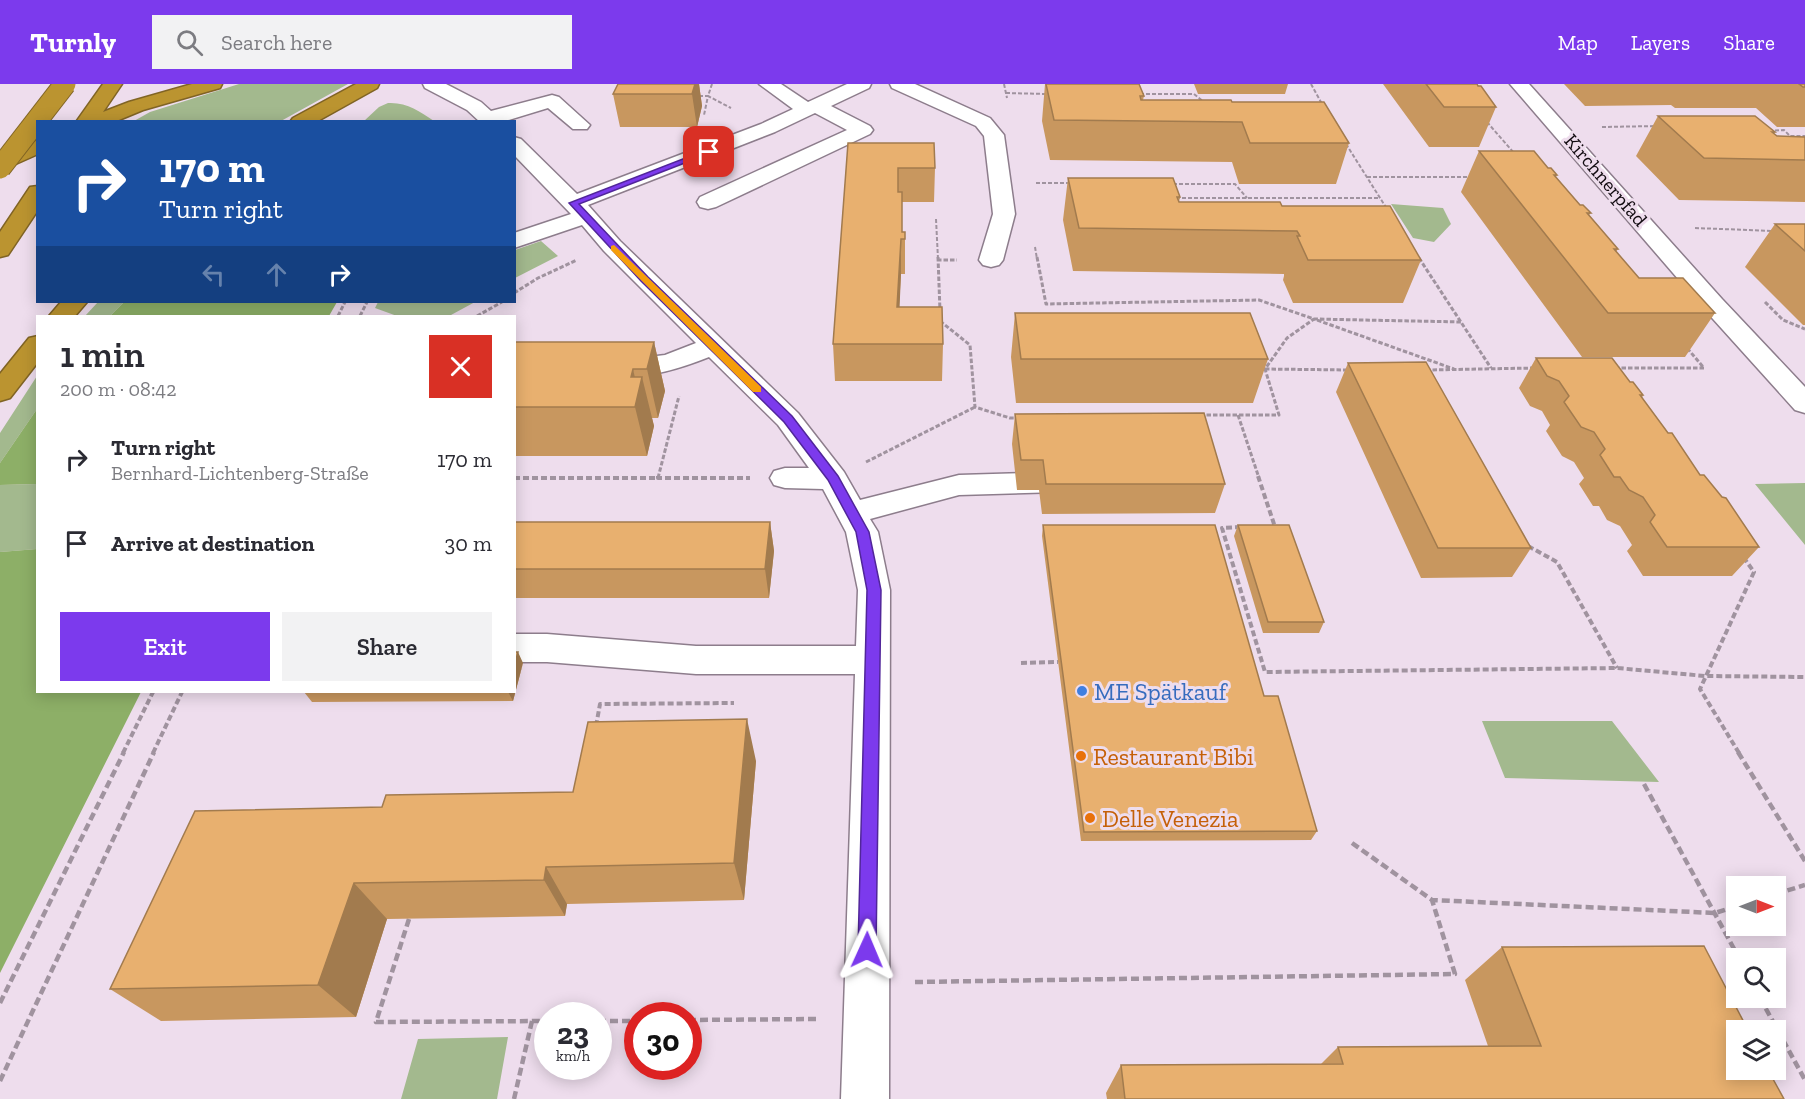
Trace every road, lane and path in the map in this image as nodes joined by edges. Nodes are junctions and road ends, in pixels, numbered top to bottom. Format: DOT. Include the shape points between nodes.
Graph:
graph roads {
  1 [pos="65,84"];
  2 [pos="112,84"];
  3 [pos="213,84"];
  4 [pos="370,84"];
  5 [pos="432,84"];
  6 [pos="768,84"];
  7 [pos="862,84"];
  8 [pos="900,84"];
  9 [pos="1004,84"];
  10 [pos="1311,84"];
  11 [pos="1519,84"];
  12 [pos="553,92"];
  13 [pos="1006,93"];
  14 [pos="1052,94"];
  15 [pos="1134,94"];
  16 [pos="697,96"];
  17 [pos="1008,104"];
  18 [pos="1322,104"];
  19 [pos="1196,105"];
  20 [pos="812,108"];
  21 [pos="704,115"];
  22 [pos="1482,118"];
  23 [pos="37,120"];
  24 [pos="87,120"];
  25 [pos="100,120"];
  26 [pos="304,120"];
  27 [pos="490,120"];
  28 [pos="36,121"];
  29 [pos="580,125"];
  30 [pos="1666,126"];
  31 [pos="1559,128"];
  32 [pos="1764,131"];
  33 [pos="1805,136"];
  34 [pos="1344,141"];
  35 [pos="516,145"];
  36 [pos="36,147"];
  37 [pos="1520,160"];
  38 [pos="0,167"];
  39 [pos="1366,177"];
  40 [pos="1479,177"];
  41 [pos="1000,182"];
  42 [pos="1070,183"];
  43 [pos="1163,184"];
  44 [pos="36,195"];
  45 [pos="1169,198"];
  46 [pos="1247,198"];
  47 [pos="1380,198"];
  48 [pos="708,202"];
  49 [pos="580,209"];
  50 [pos="1392,217"];
  51 [pos="936,219"];
  52 [pos="1690,228"];
  53 [pos="1782,231"];
  54 [pos="1034,238"];
  55 [pos="516,240"];
  56 [pos="612,246"];
  57 [pos="0,250"];
  58 [pos="1418,255"];
  59 [pos="991,260"];
  60 [pos="516,292"];
  61 [pos="1760,297"];
  62 [pos="74,303"];
  63 [pos="500,303"];
  64 [pos="62,315"];
  65 [pos="479,315"];
  66 [pos="1314,319"];
  67 [pos="1462,322"];
  68 [pos="1805,329"];
  69 [pos="1683,343"];
  70 [pos="712,346"];
  71 [pos="36,347"];
  72 [pos="614,368"];
  73 [pos="1491,368"];
  74 [pos="1537,368"];
  75 [pos="1606,368"];
  76 [pos="1265,369"];
  77 [pos="1360,370"];
  78 [pos="1420,370"];
  79 [pos="1459,370"];
  80 [pos="682,390"];
  81 [pos="0,392"];
  82 [pos="1805,404"];
  83 [pos="975,407"];
  84 [pos="1192,415"];
  85 [pos="1238,415"];
  86 [pos="1021,418"];
  87 [pos="516,478"];
  88 [pos="658,478"];
  89 [pos="785,478"];
  90 [pos="833,478"];
  91 [pos="1087,482"];
  92 [pos="852,513"];
  93 [pos="1244,527"];
  94 [pos="1265,527"];
  95 [pos="1525,544"];
  96 [pos="1740,554"];
  97 [pos="516,648"];
  98 [pos="1261,657"];
  99 [pos="1253,658"];
  100 [pos="873,660"];
  101 [pos="1058,662"];
  102 [pos="1021,663"];
  103 [pos="1617,668"];
  104 [pos="1705,676"];
  105 [pos="1805,677"];
  106 [pos="153,693"];
  107 [pos="182,693"];
  108 [pos="740,703"];
  109 [pos="596,727"];
  110 [pos="1644,784"];
  111 [pos="1352,843"];
  112 [pos="1805,861"];
  113 [pos="1805,885"];
  114 [pos="1786,891"];
  115 [pos="1432,900"];
  116 [pos="1726,909"];
  117 [pos="1714,913"];
  118 [pos="409,919"];
  119 [pos="1733,948"];
  120 [pos="866,982"];
  121 [pos="0,1003"];
  122 [pos="1765,1008"];
  123 [pos="867,1019"];
  124 [pos="702,1020"];
  125 [pos="532,1021"];
  126 [pos="1805,1080"];
  127 [pos="0,1081"];
  128 [pos="514,1099"];
  129 [pos="865,1099"];
  1 -- 23 [label="highway, bridge"];
  2 -- 24 [label="highway"];
  3 -- 25 [label="highway"];
  4 -- 26 [label="highway"];
  5 -- 27 [label="street" via="474,106"];
  6 -- 20 [label="street"];
  7 -- 20 [label="street"];
  8 -- 41 [label="street" via="983,122 994,135"];
  9 -- 13 [label="path"];
  10 -- 18 [label="path"];
  11 -- 31 [label="street, Kirchnerpfad"];
  12 -- 27 [label="street"];
  12 -- 29 [label="street"];
  13 -- 14 [label="path"];
  13 -- 17 [label="path"];
  15 -- 19 [label="path" via="1194,94 1207,105"];
  16 -- 21 [label="path" via="708,96"];
  20 -- 48 [label="street" via="870,127"];
  20 -- 49 [label="street"];
  22 -- 37 [label="path"];
  28 -- 38 [label="highway, bridge"];
  30 -- 31 [label="path"];
  31 -- 82 [label="street, Kirchnerpfad"];
  32 -- 33 [label="path" via="1784,130 1790,136"];
  34 -- 39 [label="path"];
  35 -- 49 [label="street"];
  36 -- 38 [label="highway"];
  39 -- 40 [label="path"];
  39 -- 47 [label="path"];
  41 -- 42 [label="path"];
  41 -- 59 [label="street" via="1004,214"];
  43 -- 46 [label="path" via="1235,184"];
  44 -- 57 [label="highway"];
  45 -- 46 [label="path"];
  46 -- 47 [label="path"];
  47 -- 50 [label="path"];
  49 -- 55 [label="street"];
  49 -- 56 [label="street"];
  51 -- 83 [label="path" via="940,322 970,345"];
  52 -- 53 [label="path"];
  54 -- 66 [label="path" via="1046,304 1259,300"];
  56 -- 60 [label="path" via="550,271"];
  56 -- 70 [label="street"];
  58 -- 67 [label="path"];
  61 -- 68 [label="path" via="1783,320"];
  62 -- 64 [label="highway"];
  63 -- 65 [label="path"];
  66 -- 67 [label="path"];
  66 -- 76 [label="path" via="1287,338"];
  66 -- 79 [label="path"];
  67 -- 73 [label="path"];
  69 -- 75 [label="path" via="1704,368"];
  70 -- 72 [label="street" via="660,366"];
  70 -- 90 [label="street" via="788,419"];
  71 -- 81 [label="highway"];
  73 -- 74 [label="path"];
  73 -- 79 [label="path"];
  76 -- 77 [label="path"];
  76 -- 85 [label="path" via="1279,415"];
  78 -- 79 [label="path"];
  80 -- 88 [label="path"];
  83 -- 86 [label="path"];
  83 -- 90 [label="path"];
  84 -- 85 [label="path"];
  85 -- 94 [label="path" via="1276,527"];
  87 -- 88 [label="path"];
  88 -- 89 [label="path"];
  89 -- 90 [label="street"];
  90 -- 92 [label="street"];
  91 -- 92 [label="street" via="959,485"];
  92 -- 100 [label="street" via="862,532 874,590"];
  93 -- 98 [label="path" via="1222,528"];
  95 -- 103 [label="path" via="1557,562"];
  96 -- 104 [label="path" via="1754,572"];
  97 -- 100 [label="street" via="696,660"];
  98 -- 99 [label="path"];
  98 -- 103 [label="path" via="1265,672"];
  100 -- 120 [label="street"];
  101 -- 102 [label="path"];
  103 -- 104 [label="path"];
  104 -- 105 [label="path"];
  104 -- 112 [label="path" via="1700,689"];
  106 -- 121 [label="path"];
  107 -- 127 [label="path"];
  108 -- 109 [label="path" via="600,704"];
  110 -- 117 [label="path"];
  111 -- 115 [label="path"];
  113 -- 114 [label="path"];
  115 -- 117 [label="path"];
  115 -- 120 [label="path" via="1455,974"];
  116 -- 117 [label="path"];
  117 -- 119 [label="path"];
  118 -- 125 [label="path" via="376,1022"];
  120 -- 123 [label="street"];
  122 -- 126 [label="path"];
  123 -- 124 [label="path"];
  123 -- 129 [label="street"];
  125 -- 128 [label="path"];
}
